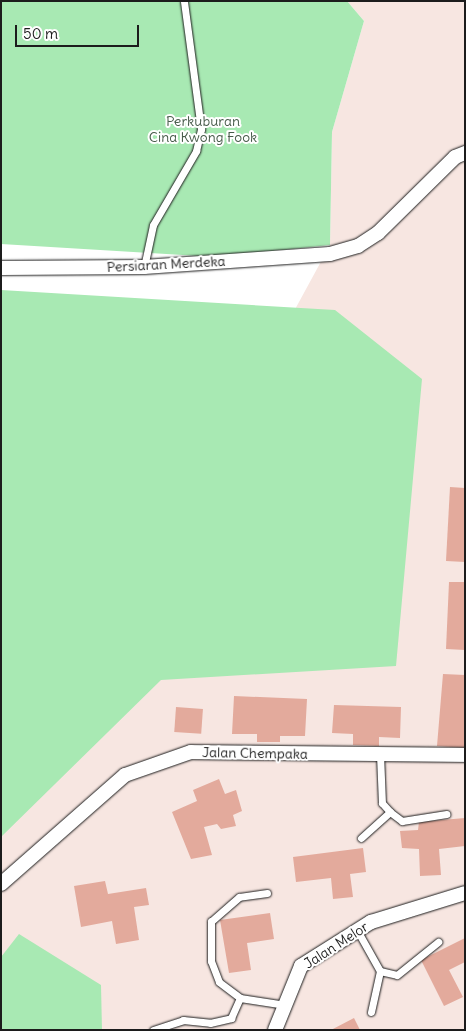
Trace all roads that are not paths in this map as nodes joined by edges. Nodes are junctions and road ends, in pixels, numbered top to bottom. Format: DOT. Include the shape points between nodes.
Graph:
graph roads {
  1 [pos="184,1"];
  2 [pos="465,153"];
  3 [pos="144,267"];
  4 [pos="1,268"];
  5 [pos="380,754"];
  6 [pos="465,755"];
  7 [pos="390,812"];
  8 [pos="446,814"];
  9 [pos="361,838"];
  10 [pos="1,884"];
  11 [pos="267,893"];
  12 [pos="465,893"];
  13 [pos="357,930"];
  14 [pos="438,942"];
  15 [pos="380,971"];
  16 [pos="240,998"];
  17 [pos="285,1005"];
  18 [pos="372,1012"];
  19 [pos="153,1030"];
  20 [pos="275,1030"];
  1 -- 3 [label="lane" via="202,129 196,151 153,225"];
  2 -- 3 [label="street, Persiaran Merdeka" via="455,158 378,233 358,246 330,254"];
  3 -- 4 [label="street, Persiaran Merdeka"];
  5 -- 6 [label="street, Jalan Chempaka"];
  5 -- 7 [label="lane" via="382,803"];
  5 -- 10 [label="street, Jalan Chempaka" via="191,752 125,775"];
  7 -- 8 [label="lane" via="402,821"];
  7 -- 9 [label="lane"];
  11 -- 16 [label="lane" via="239,897 211,921 211,961 219,982"];
  12 -- 13 [label="street, Jalan Melor" via="371,922"];
  13 -- 15 [label="lane"];
  13 -- 17 [label="street, Jalan Melor" via="301,966"];
  14 -- 15 [label="lane" via="397,975"];
  15 -- 18 [label="lane"];
  16 -- 17 [label="lane"];
  16 -- 19 [label="lane" via="231,1018 210,1023 183,1020"];
  17 -- 20 [label="street, Jalan Melor"];
}
